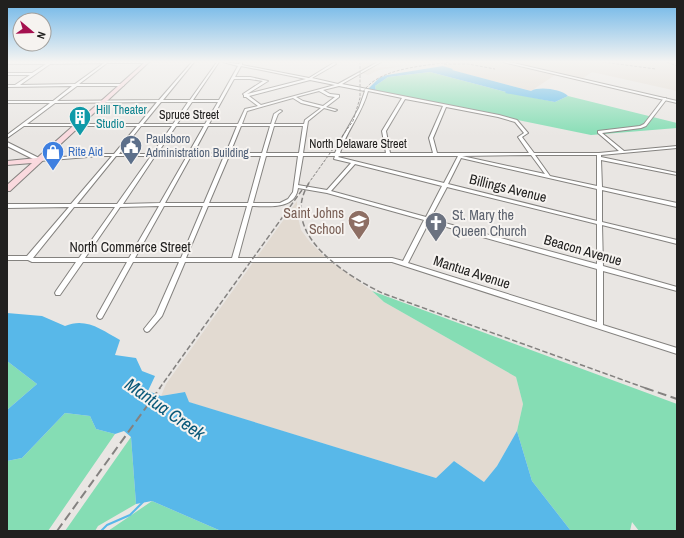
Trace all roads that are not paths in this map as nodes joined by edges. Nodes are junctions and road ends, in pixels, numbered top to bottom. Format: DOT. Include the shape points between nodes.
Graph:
graph roads {
  1 [pos="75,87"];
  2 [pos="120,87"];
  3 [pos="173,87"];
  4 [pos="200,87"];
  5 [pos="228,87"];
  6 [pos="255,87"];
  7 [pos="278,87"];
  8 [pos="330,87"];
  9 [pos="348,87"];
  10 [pos="614,87"];
  11 [pos="320,90"];
  12 [pos="367,91"];
  13 [pos="245,96"];
  14 [pos="293,97"];
  15 [pos="404,97"];
  16 [pos="665,99"];
  17 [pos="220,100"];
  18 [pos="56,101"];
  19 [pos="104,101"];
  20 [pos="161,101"];
  21 [pos="190,101"];
  22 [pos="7,102"];
  23 [pos="677,102"];
  24 [pos="445,105"];
  25 [pos="260,106"];
  26 [pos="324,107"];
  27 [pos="335,110"];
  28 [pos="280,111"];
  29 [pos="24,125"];
  30 [pos="78,125"];
  31 [pos="141,125"];
  32 [pos="174,125"];
  33 [pos="207,125"];
  34 [pos="240,125"];
  35 [pos="272,125"];
  36 [pos="305,125"];
  37 [pos="7,137"];
  38 [pos="7,144"];
  39 [pos="677,147"];
  40 [pos="661,148"];
  41 [pos="677,151"];
  42 [pos="623,152"];
  43 [pos="153,154"];
  44 [pos="227,154"];
  45 [pos="264,154"];
  46 [pos="301,154"];
  47 [pos="388,154"];
  48 [pos="435,154"];
  49 [pos="532,154"];
  50 [pos="116,155"];
  51 [pos="190,155"];
  52 [pos="337,155"];
  53 [pos="460,155"];
  54 [pos="599,156"];
  55 [pos="39,160"];
  56 [pos="7,163"];
  57 [pos="353,163"];
  58 [pos="677,174"];
  59 [pos="549,177"];
  60 [pos="445,185"];
  61 [pos="296,186"];
  62 [pos="599,188"];
  63 [pos="7,189"];
  64 [pos="328,192"];
  65 [pos="75,204"];
  66 [pos="119,204"];
  67 [pos="162,204"];
  68 [pos="206,204"];
  69 [pos="250,204"];
  70 [pos="677,205"];
  71 [pos="7,206"];
  72 [pos="428,220"];
  73 [pos="599,223"];
  74 [pos="677,242"];
  75 [pos="7,258"];
  76 [pos="29,258"];
  77 [pos="81,259"];
  78 [pos="132,259"];
  79 [pos="183,259"];
  80 [pos="235,259"];
  81 [pos="253,259"];
  82 [pos="405,263"];
  83 [pos="600,268"];
  84 [pos="677,289"];
  85 [pos="58,293"];
  86 [pos="100,316"];
  87 [pos="600,326"];
  88 [pos="147,329"];
  89 [pos="677,351"];
  1 -- 18 [label="street"];
  2 -- 19 [label="main road"];
  3 -- 20 [label="street"];
  4 -- 21 [label="street"];
  5 -- 17 [label="street"];
  6 -- 13 [label="street" via="245,93"];
  7 -- 13 [label="street"];
  8 -- 11 [label="street"];
  9 -- 12 [label="street"];
  10 -- 16 [label="street"];
  11 -- 14 [label="street"];
  11 -- 26 [label="street" via="338,96"];
  12 -- 15 [label="street"];
  12 -- 52 [label="street" via="358,116 342,140"];
  13 -- 25 [label="street"];
  14 -- 25 [label="street"];
  14 -- 26 [label="street"];
  15 -- 24 [label="street"];
  15 -- 47 [label="street" via="384,131"];
  16 -- 23 [label="street"];
  16 -- 42 [label="street" via="640,128 599,133"];
  17 -- 21 [label="street"];
  17 -- 33 [label="street"];
  18 -- 19 [label="street"];
  18 -- 22 [label="street"];
  18 -- 29 [label="street"];
  19 -- 20 [label="street"];
  19 -- 30 [label="main road"];
  20 -- 21 [label="street"];
  20 -- 31 [label="street"];
  21 -- 32 [label="street"];
  24 -- 48 [label="street" via="431,138"];
  24 -- 49 [label="street" via="516,122 526,133 520,137"];
  25 -- 34 [label="street" via="246,110"];
  26 -- 27 [label="street"];
  26 -- 36 [label="street" via="306,121"];
  28 -- 35 [label="street"];
  29 -- 30 [label="street, Spruce Street"];
  29 -- 37 [label="street"];
  30 -- 31 [label="street, Spruce Street"];
  30 -- 55 [label="main road"];
  31 -- 32 [label="street, Spruce Street"];
  31 -- 50 [label="street"];
  32 -- 33 [label="street, Spruce Street"];
  32 -- 43 [label="street"];
  33 -- 34 [label="street, Spruce Street"];
  33 -- 51 [label="street"];
  34 -- 35 [label="street, Spruce Street"];
  34 -- 44 [label="street"];
  35 -- 36 [label="street, Spruce Street"];
  35 -- 45 [label="street"];
  36 -- 46 [label="street"];
  38 -- 55 [label="street"];
  39 -- 40 [label="street, North Delaware Street"];
  40 -- 41 [label="street"];
  40 -- 42 [label="street, North Delaware Street"];
  42 -- 54 [label="street, North Delaware Street"];
  43 -- 50 [label="street, North Delaware Street"];
  43 -- 51 [label="street, North Delaware Street"];
  43 -- 66 [label="street"];
  44 -- 45 [label="street, North Delaware Street"];
  44 -- 51 [label="street, North Delaware Street"];
  44 -- 68 [label="street"];
  45 -- 46 [label="street, North Delaware Street"];
  45 -- 69 [label="street"];
  46 -- 52 [label="street, North Delaware Street"];
  46 -- 61 [label="street"];
  47 -- 48 [label="street, North Delaware Street"];
  47 -- 52 [label="street, North Delaware Street"];
  48 -- 53 [label="street, North Delaware Street"];
  49 -- 53 [label="street, North Delaware Street"];
  49 -- 54 [label="street, North Delaware Street"];
  49 -- 59 [label="street"];
  50 -- 55 [label="street, North Delaware Street"];
  50 -- 65 [label="street"];
  51 -- 67 [label="street"];
  52 -- 57 [label="street, Billings Avenue" via="336,158"];
  53 -- 59 [label="street"];
  53 -- 60 [label="street"];
  54 -- 58 [label="street"];
  54 -- 62 [label="street"];
  55 -- 56 [label="main road"];
  55 -- 63 [label="main road"];
  57 -- 60 [label="street, Billings Avenue"];
  57 -- 64 [label="street"];
  59 -- 62 [label="street"];
  60 -- 72 [label="street"];
  60 -- 73 [label="street, Billings Avenue"];
  61 -- 64 [label="street, Beacon Avenue"];
  61 -- 69 [label="street" via="290,200 278,204"];
  62 -- 70 [label="street"];
  62 -- 73 [label="street"];
  64 -- 72 [label="street, Beacon Avenue"];
  65 -- 66 [label="street"];
  65 -- 71 [label="street"];
  65 -- 76 [label="street"];
  66 -- 67 [label="street"];
  66 -- 77 [label="street"];
  67 -- 68 [label="street"];
  67 -- 78 [label="street"];
  68 -- 69 [label="street"];
  68 -- 79 [label="street"];
  69 -- 80 [label="street"];
  72 -- 82 [label="street"];
  72 -- 83 [label="street, Beacon Avenue"];
  73 -- 74 [label="street, Billings Avenue"];
  73 -- 83 [label="street"];
  75 -- 76 [label="street, North Commerce Street"];
  76 -- 77 [label="street, North Commerce Street"];
  77 -- 78 [label="street, North Commerce Street"];
  77 -- 85 [label="street"];
  78 -- 79 [label="street, North Commerce Street"];
  78 -- 86 [label="street"];
  79 -- 80 [label="street, North Commerce Street"];
  79 -- 88 [label="street" via="159,316"];
  80 -- 81 [label="street, North Commerce Street"];
  81 -- 82 [label="street, Mantua Avenue" via="379,259"];
  82 -- 87 [label="street, Mantua Avenue"];
  83 -- 84 [label="street, Beacon Avenue"];
  83 -- 87 [label="street"];
  87 -- 89 [label="street, Mantua Avenue"];
}
